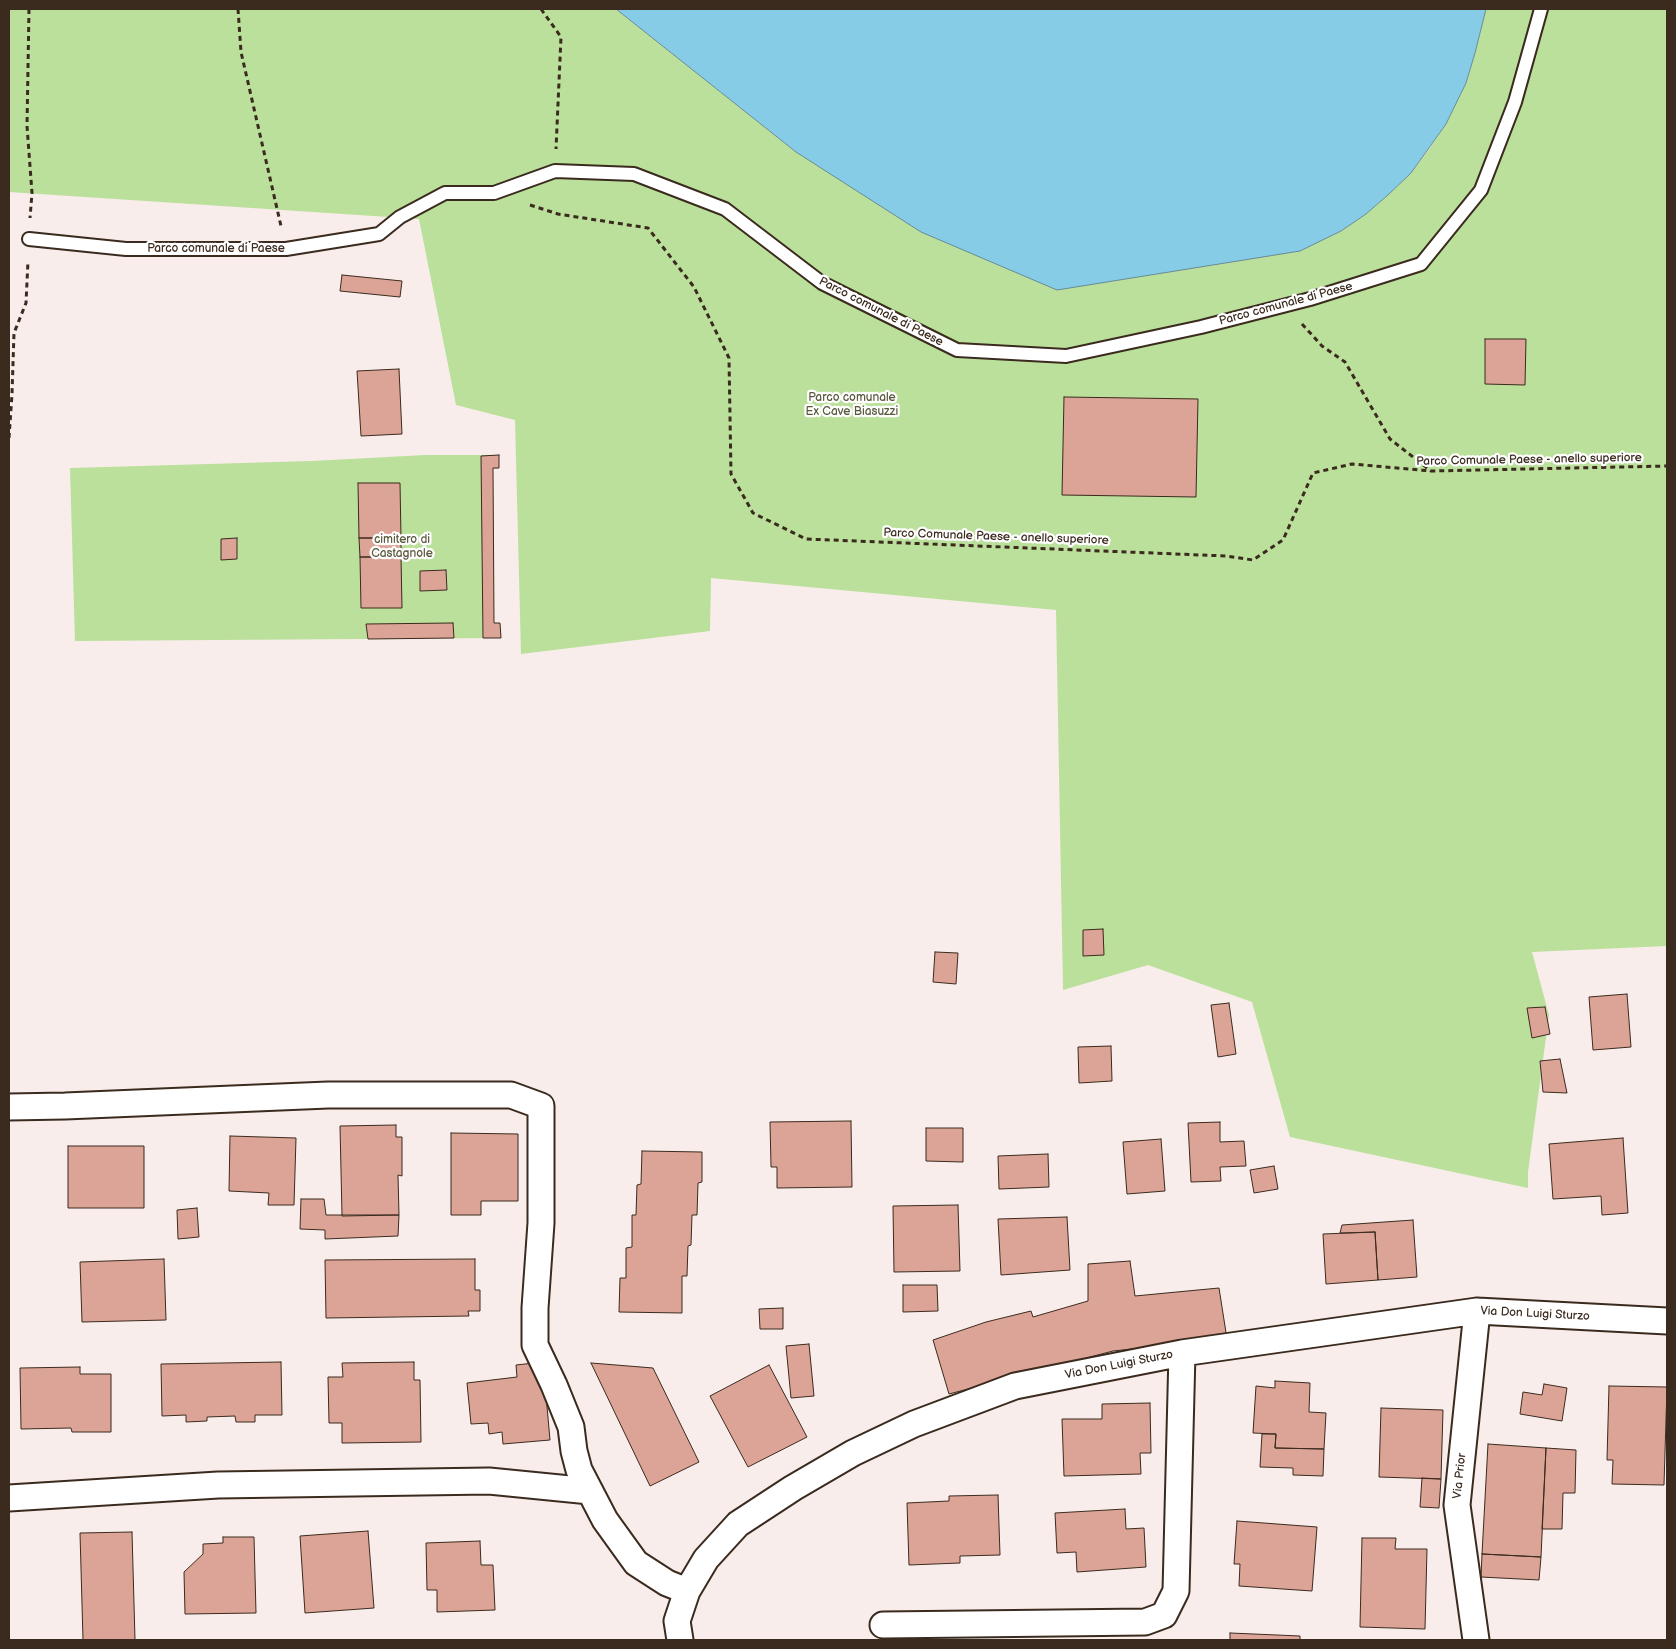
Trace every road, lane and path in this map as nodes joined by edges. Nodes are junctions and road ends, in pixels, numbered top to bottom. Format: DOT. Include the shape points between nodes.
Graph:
graph roads {
  1 [pos="238,9"];
  2 [pos="541,9"];
  3 [pos="1541,9"];
  4 [pos="555,170"];
  5 [pos="494,193"];
  6 [pos="29,239"];
  7 [pos="286,249"];
  8 [pos="1285,305"];
  9 [pos="1667,466"];
  10 [pos="1431,471"];
  11 [pos="9,1107"];
  12 [pos="1477,1311"];
  13 [pos="1667,1321"];
  14 [pos="1182,1353"];
  15 [pos="590,1491"];
  16 [pos="9,1498"];
  17 [pos="686,1591"];
  18 [pos="883,1625"];
  19 [pos="680,1640"];
  20 [pos="1476,1640"];
  1 -- 7 [label="path" via="241,52"];
  2 -- 4 [label="path" via="561,37"];
  3 -- 8 [label="lane, Parco comunale di Paese" via="1516,102 1481,190 1421,264"];
  4 -- 5 [label="lane, Parco comunale di Paese"];
  4 -- 8 [label="lane, Parco comunale di Paese" via="634,174 725,209 822,283 957,350 1066,356"];
  5 -- 7 [label="lane, Parco comunale di Paese" via="445,193 400,217 379,234"];
  5 -- 10 [label="path, Parco Comunale Paese - anello superiore" via="558,214 648,228 694,287 729,358 731,474 753,514 806,540 1207,555 1253,560 1283,540 1313,473 1352,464"];
  6 -- 7 [label="lane, Parco comunale di Paese" via="126,248"];
  8 -- 10 [label="path" via="1322,346 1345,362 1390,439"];
  9 -- 10 [label="path, Parco Comunale Paese - anello superiore"];
  11 -- 15 [label="street" via="328,1095 511,1095 541,1106 541,1223 535,1345 571,1427 579,1470"];
  12 -- 13 [label="street, Via Don Luigi Sturzo"];
  12 -- 14 [label="street, Via Don Luigi Sturzo"];
  12 -- 20 [label="street, Via Prior" via="1457,1505"];
  14 -- 17 [label="street, Via Don Luigi Sturzo" via="1015,1386 905,1428 793,1488 738,1524 706,1559"];
  14 -- 18 [label="street" via="1176,1591 1164,1615 1145,1622"];
  15 -- 16 [label="street" via="489,1481 218,1485"];
  15 -- 17 [label="street" via="605,1520 636,1563 667,1584"];
  17 -- 19 [label="street, Via Don Luigi Sturzo" via="677,1621"];
}
